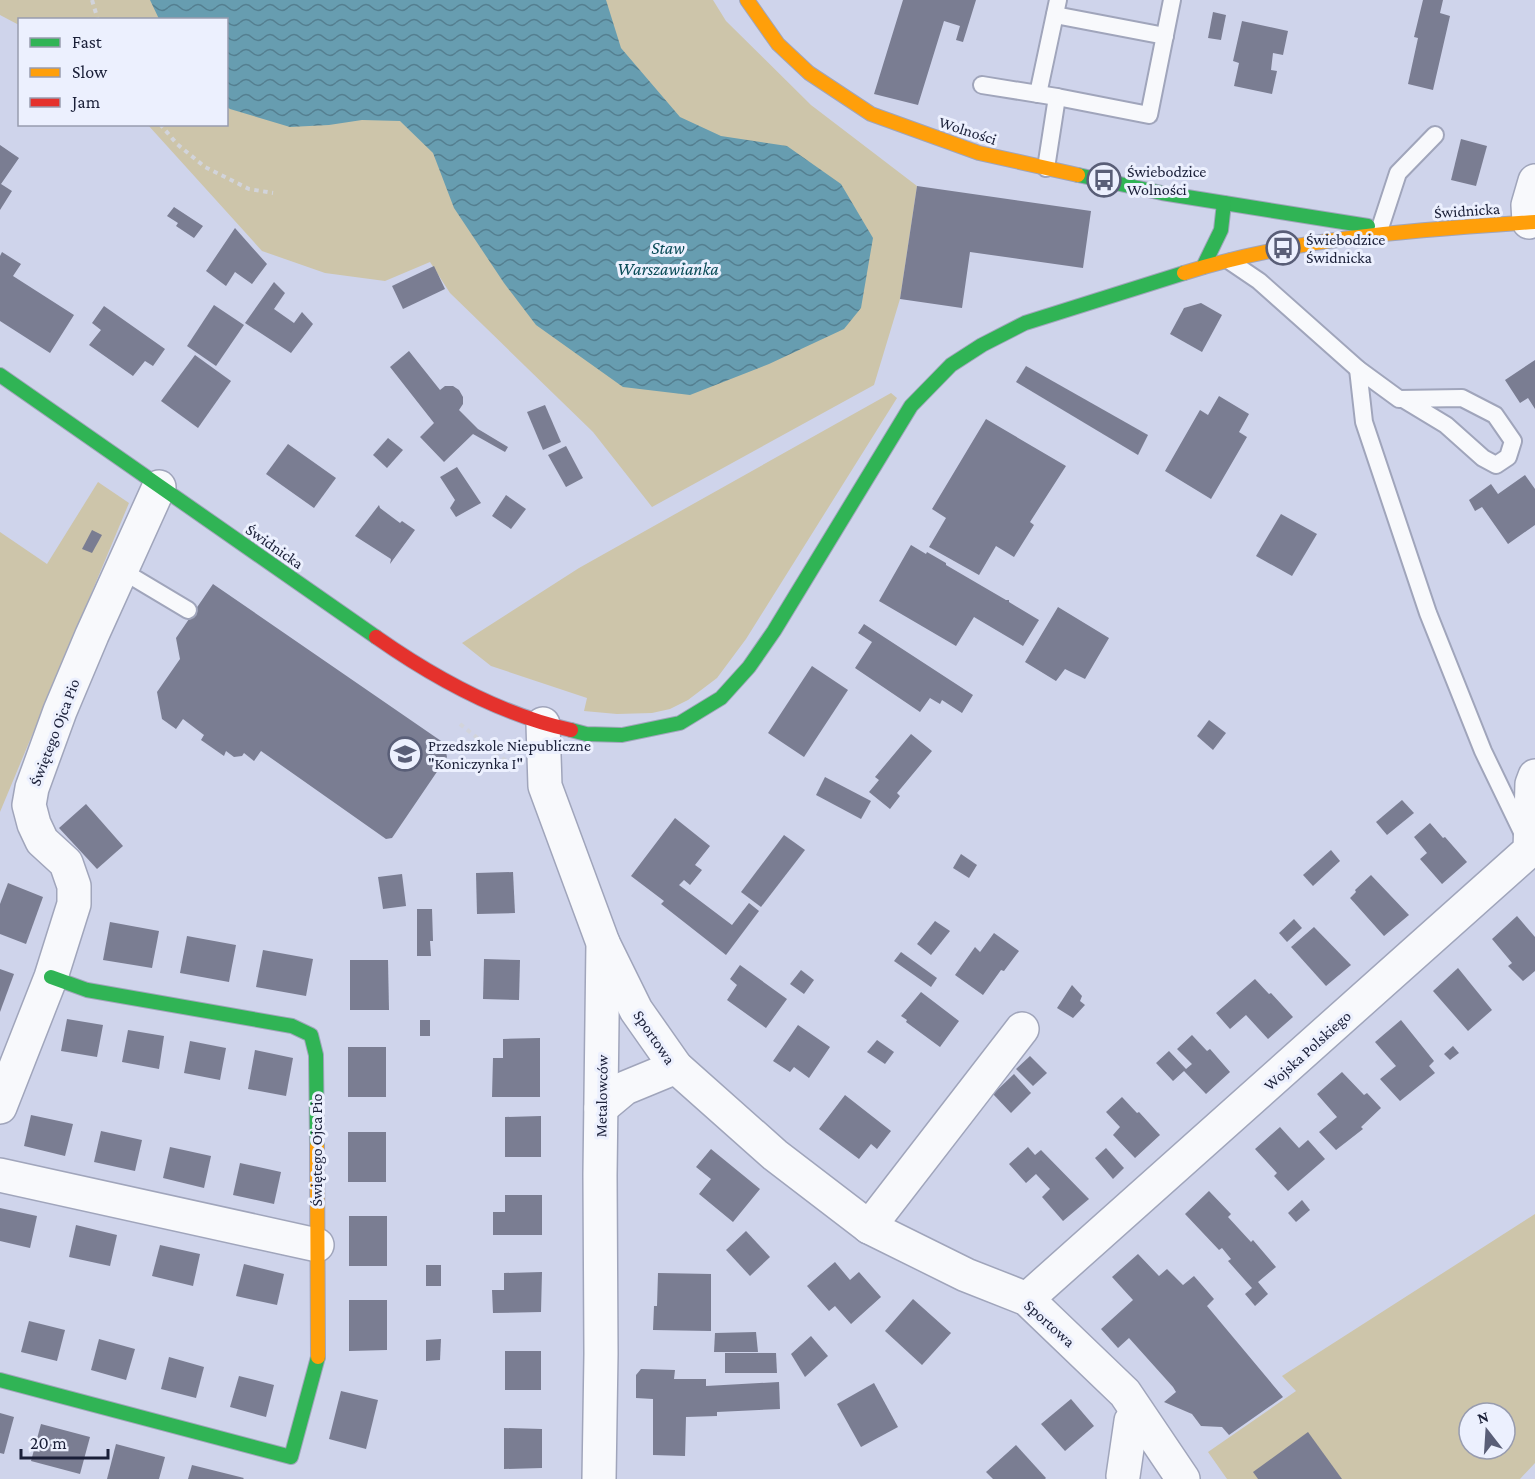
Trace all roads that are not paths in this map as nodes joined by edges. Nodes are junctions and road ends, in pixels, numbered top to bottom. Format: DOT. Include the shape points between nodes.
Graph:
graph roads {
  1 [pos="747,0"];
  2 [pos="1172,0"];
  3 [pos="1056,7"];
  4 [pos="1165,36"];
  5 [pos="982,85"];
  6 [pos="1038,94"];
  7 [pos="1057,97"];
  8 [pos="1435,135"];
  9 [pos="1046,168"];
  10 [pos="1535,181"];
  11 [pos="1224,202"];
  12 [pos="1532,222"];
  13 [pos="1380,228"];
  14 [pos="1402,231"];
  15 [pos="1231,262"];
  16 [pos="1203,267"];
  17 [pos="1358,369"];
  18 [pos="0,375"];
  19 [pos="1403,399"];
  20 [pos="159,487"];
  21 [pos="121,570"];
  22 [pos="188,610"];
  23 [pos="543,724"];
  24 [pos="1535,776"];
  25 [pos="1530,850"];
  26 [pos="603,943"];
  27 [pos="51,977"];
  28 [pos="1022,1029"];
  29 [pos="675,1067"];
  30 [pos="0,1107"];
  31 [pos="601,1108"];
  32 [pos="0,1175"];
  33 [pos="869,1227"];
  34 [pos="317,1245"];
  35 [pos="1028,1299"];
  36 [pos="0,1380"];
  37 [pos="1138,1414"];
  38 [pos="1180,1475"];
  39 [pos="1121,1477"];
  40 [pos="599,1479"];
  1 -- 9 [label="street, Wolności" via="778,44 808,73 871,114 979,153"];
  2 -- 4 [label="lane"];
  3 -- 4 [label="lane"];
  3 -- 6 [label="lane"];
  4 -- 7 [label="lane" via="1149,114"];
  5 -- 6 [label="lane"];
  6 -- 7 [label="lane"];
  7 -- 9 [label="lane"];
  8 -- 13 [label="lane" via="1398,173"];
  9 -- 11 [label="street, Wolności"];
  10 -- 12 [label="street" via="1528,205"];
  11 -- 13 [label="street, Wolności"];
  11 -- 16 [label="street" via="1221,230"];
  12 -- 14 [label="street, Świdnicka"];
  13 -- 14 [label="street, Wolności"];
  14 -- 15 [label="street" via="1282,248"];
  15 -- 16 [label="street"];
  15 -- 17 [label="lane"];
  16 -- 23 [label="street, Świdnicka" via="1025,323 951,365 911,406 774,631 721,698 681,723 622,735 586,734"];
  17 -- 19 [label="lane"];
  17 -- 25 [label="lane" via="1364,422 1428,613 1483,751"];
  18 -- 20 [label="street, Świdnicka"];
  19 -- 19 [label="lane" via="1462,398 1487,411 1513,441 1508,457 1496,465 1483,458 1446,425"];
  20 -- 21 [label="street, Świętego Ojca Pio"];
  20 -- 23 [label="street, Świdnicka" via="406,658 493,704"];
  21 -- 22 [label="lane"];
  21 -- 27 [label="street, Świętego Ojca Pio" via="60,711 28,805 42,841 66,863 74,886 74,904"];
  23 -- 26 [label="street, Metalowców" via="545,786"];
  24 -- 25 [label="street"];
  25 -- 35 [label="street, Wojska Polskiego"];
  26 -- 29 [label="street, Sportowa" via="636,1010"];
  26 -- 31 [label="street, Metalowców"];
  27 -- 30 [label="street, Świętego Ojca Pio"];
  27 -- 34 [label="street, Świętego Ojca Pio" via="87,990 292,1026 311,1035 316,1055"];
  28 -- 33 [label="street"];
  29 -- 31 [label="street" via="625,1089"];
  29 -- 33 [label="street, Sportowa" via="775,1155"];
  31 -- 40 [label="street, Metalowców"];
  32 -- 34 [label="street"];
  33 -- 35 [label="street, Sportowa" via="966,1275"];
  34 -- 36 [label="street, Świętego Ojca Pio" via="318,1356 291,1457"];
  35 -- 37 [label="street, Sportowa" via="1125,1394"];
  37 -- 38 [label="street, Sportowa"];
  37 -- 39 [label="street" via="1131,1421"];
  38 -- 39 [label="street"];
}
